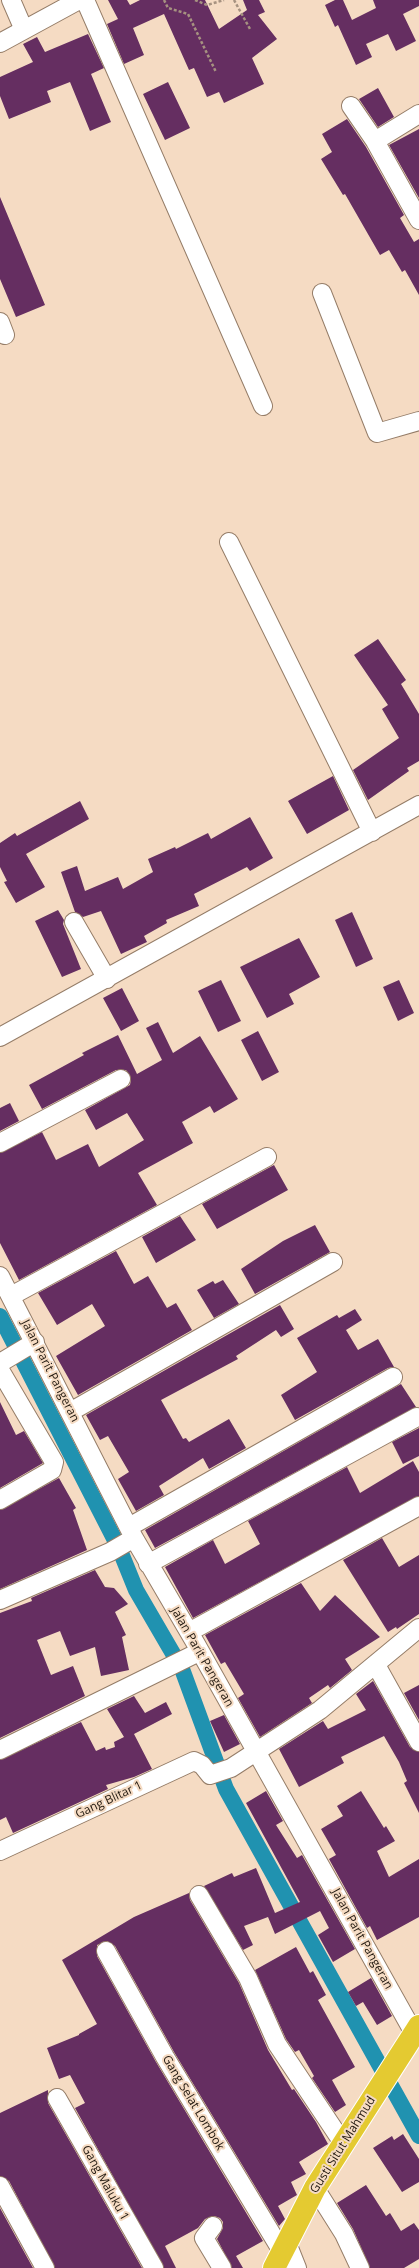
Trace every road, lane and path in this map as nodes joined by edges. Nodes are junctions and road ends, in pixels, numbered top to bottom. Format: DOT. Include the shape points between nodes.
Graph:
graph roads {
  1 [pos="11,0"];
  2 [pos="164,0"];
  3 [pos="195,0"];
  4 [pos="224,0"];
  5 [pos="234,0"];
  6 [pos="77,1"];
  7 [pos="250,29"];
  8 [pos="24,30"];
  9 [pos="0,43"];
  10 [pos="216,72"];
  11 [pos="351,106"];
  12 [pos="419,114"];
  13 [pos="375,141"];
  14 [pos="419,220"];
  15 [pos="322,293"];
  16 [pos="262,406"];
  17 [pos="419,420"];
  18 [pos="230,542"];
  19 [pos="419,805"];
  20 [pos="372,832"];
  21 [pos="74,922"];
  22 [pos="107,979"];
  23 [pos="0,1037"];
  24 [pos="121,1080"];
  25 [pos="0,1144"];
  26 [pos="267,1157"];
  27 [pos="333,1262"];
  28 [pos="0,1276"];
  29 [pos="11,1296"];
  30 [pos="32,1343"];
  31 [pos="2,1364"];
  32 [pos="393,1377"];
  33 [pos="70,1412"];
  34 [pos="417,1417"];
  35 [pos="0,1500"];
  36 [pos="419,1506"];
  37 [pos="130,1536"];
  38 [pos="148,1564"];
  39 [pos="0,1600"];
  40 [pos="419,1628"];
  41 [pos="189,1632"];
  42 [pos="194,1654"];
  43 [pos="376,1665"];
  44 [pos="419,1742"];
  45 [pos="0,1750"];
  46 [pos="256,1751"];
  47 [pos="0,1851"];
  48 [pos="199,1895"];
  49 [pos="106,1951"];
  50 [pos="417,2030"];
  51 [pos="57,2098"];
  52 [pos="343,2143"];
  53 [pos="315,2188"];
  54 [pos="1,2192"];
  55 [pos="213,2226"];
  56 [pos="285,2258"];
  57 [pos="44,2268"];
  58 [pos="154,2268"];
  59 [pos="222,2268"];
  60 [pos="360,2268"];
  1 -- 8 [label="street"];
  2 -- 10 [label="path" via="168,8 188,14"];
  3 -- 4 [label="path" via="207,6"];
  5 -- 7 [label="path"];
  6 -- 8 [label="street"];
  6 -- 16 [label="street"];
  8 -- 9 [label="street"];
  11 -- 13 [label="street"];
  12 -- 13 [label="street"];
  13 -- 14 [label="street"];
  15 -- 17 [label="street" via="377,433"];
  18 -- 20 [label="street"];
  19 -- 20 [label="street"];
  20 -- 22 [label="street"];
  21 -- 22 [label="street"];
  22 -- 23 [label="street"];
  24 -- 25 [label="street"];
  26 -- 29 [label="street"];
  27 -- 33 [label="street"];
  28 -- 29 [label="street, Jalan Parit Pangeran"];
  29 -- 30 [label="street, Jalan Parit Pangeran"];
  30 -- 31 [label="street"];
  30 -- 33 [label="street, Jalan Parit Pangeran"];
  31 -- 35 [label="street" via="54,1462 52,1470"];
  32 -- 37 [label="street"];
  33 -- 37 [label="street, Jalan Parit Pangeran"];
  34 -- 38 [label="street"];
  36 -- 41 [label="street"];
  37 -- 38 [label="street, Jalan Parit Pangeran"];
  37 -- 39 [label="street" via="110,1552"];
  38 -- 41 [label="street, Jalan Parit Pangeran"];
  40 -- 43 [label="street"];
  41 -- 42 [label="street, Jalan Parit Pangeran"];
  42 -- 45 [label="street"];
  42 -- 46 [label="street, Jalan Parit Pangeran"];
  43 -- 44 [label="street"];
  43 -- 46 [label="street" via="320,1710"];
  46 -- 47 [label="street, Gang Blitar 1" via="223,1771 210,1775 202,1765 194,1761"];
  46 -- 50 [label="street, Jalan Parit Pangeran"];
  48 -- 52 [label="street" via="248,1978 277,2044"];
  49 -- 56 [label="street, Gang Selat Lombok" via="165,2057"];
  50 -- 52 [label="highway, Gusti Situt Mahmud"];
  51 -- 58 [label="street, Gang Maluku 1"];
  52 -- 53 [label="highway, Gusti Situt Mahmud"];
  53 -- 56 [label="highway, Gusti Situt Mahmud"];
  53 -- 60 [label="street" via="344,2234"];
  54 -- 57 [label="street"];
  55 -- 59 [label="street" via="204,2238"];
}
